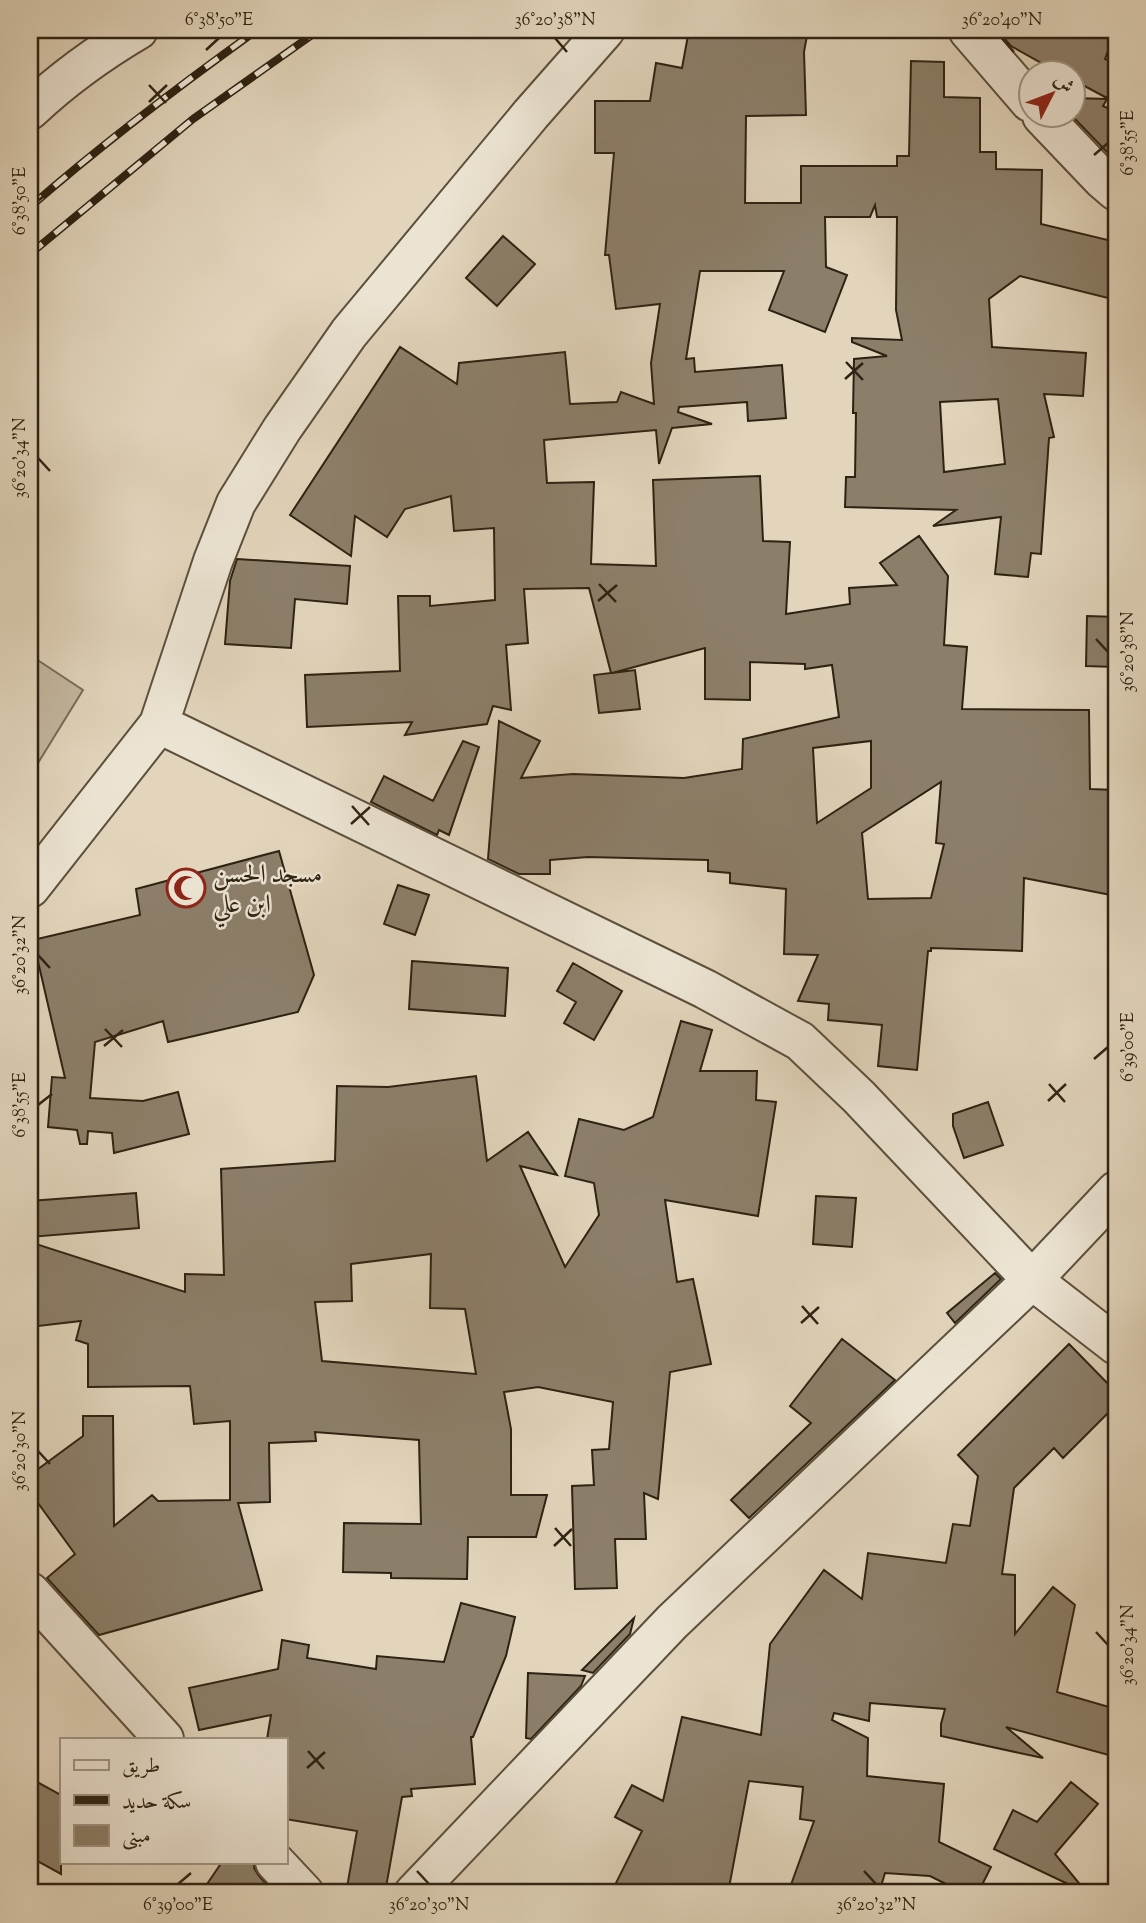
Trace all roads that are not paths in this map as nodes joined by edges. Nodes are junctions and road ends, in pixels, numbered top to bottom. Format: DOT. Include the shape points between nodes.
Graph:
graph roads {
  1 [pos="138,30"];
  2 [pos="605,30"];
  3 [pos="968,30"];
  4 [pos="1016,85"];
  5 [pos="30,110"];
  6 [pos="1055,130"];
  7 [pos="1116,191"];
  8 [pos="159,724"];
  9 [pos="30,888"];
  10 [pos="1116,1192"];
  11 [pos="1032,1280"];
  12 [pos="1116,1345"];
  13 [pos="30,1592"];
  14 [pos="163,1738"];
  15 [pos="277,1864"];
  16 [pos="304,1893"];
  17 [pos="414,1893"];
  1 -- 5 [label="street" via="108,47"];
  2 -- 8 [label="street" via="349,333 282,429 236,503"];
  3 -- 4 [label="street"];
  6 -- 7 [label="street"];
  8 -- 9 [label="street"];
  8 -- 11 [label="street" via="705,989 800,1041"];
  10 -- 11 [label="street"];
  11 -- 12 [label="street"];
  11 -- 17 [label="street" via="672,1622"];
  13 -- 14 [label="street"];
  15 -- 16 [label="street"];
}
